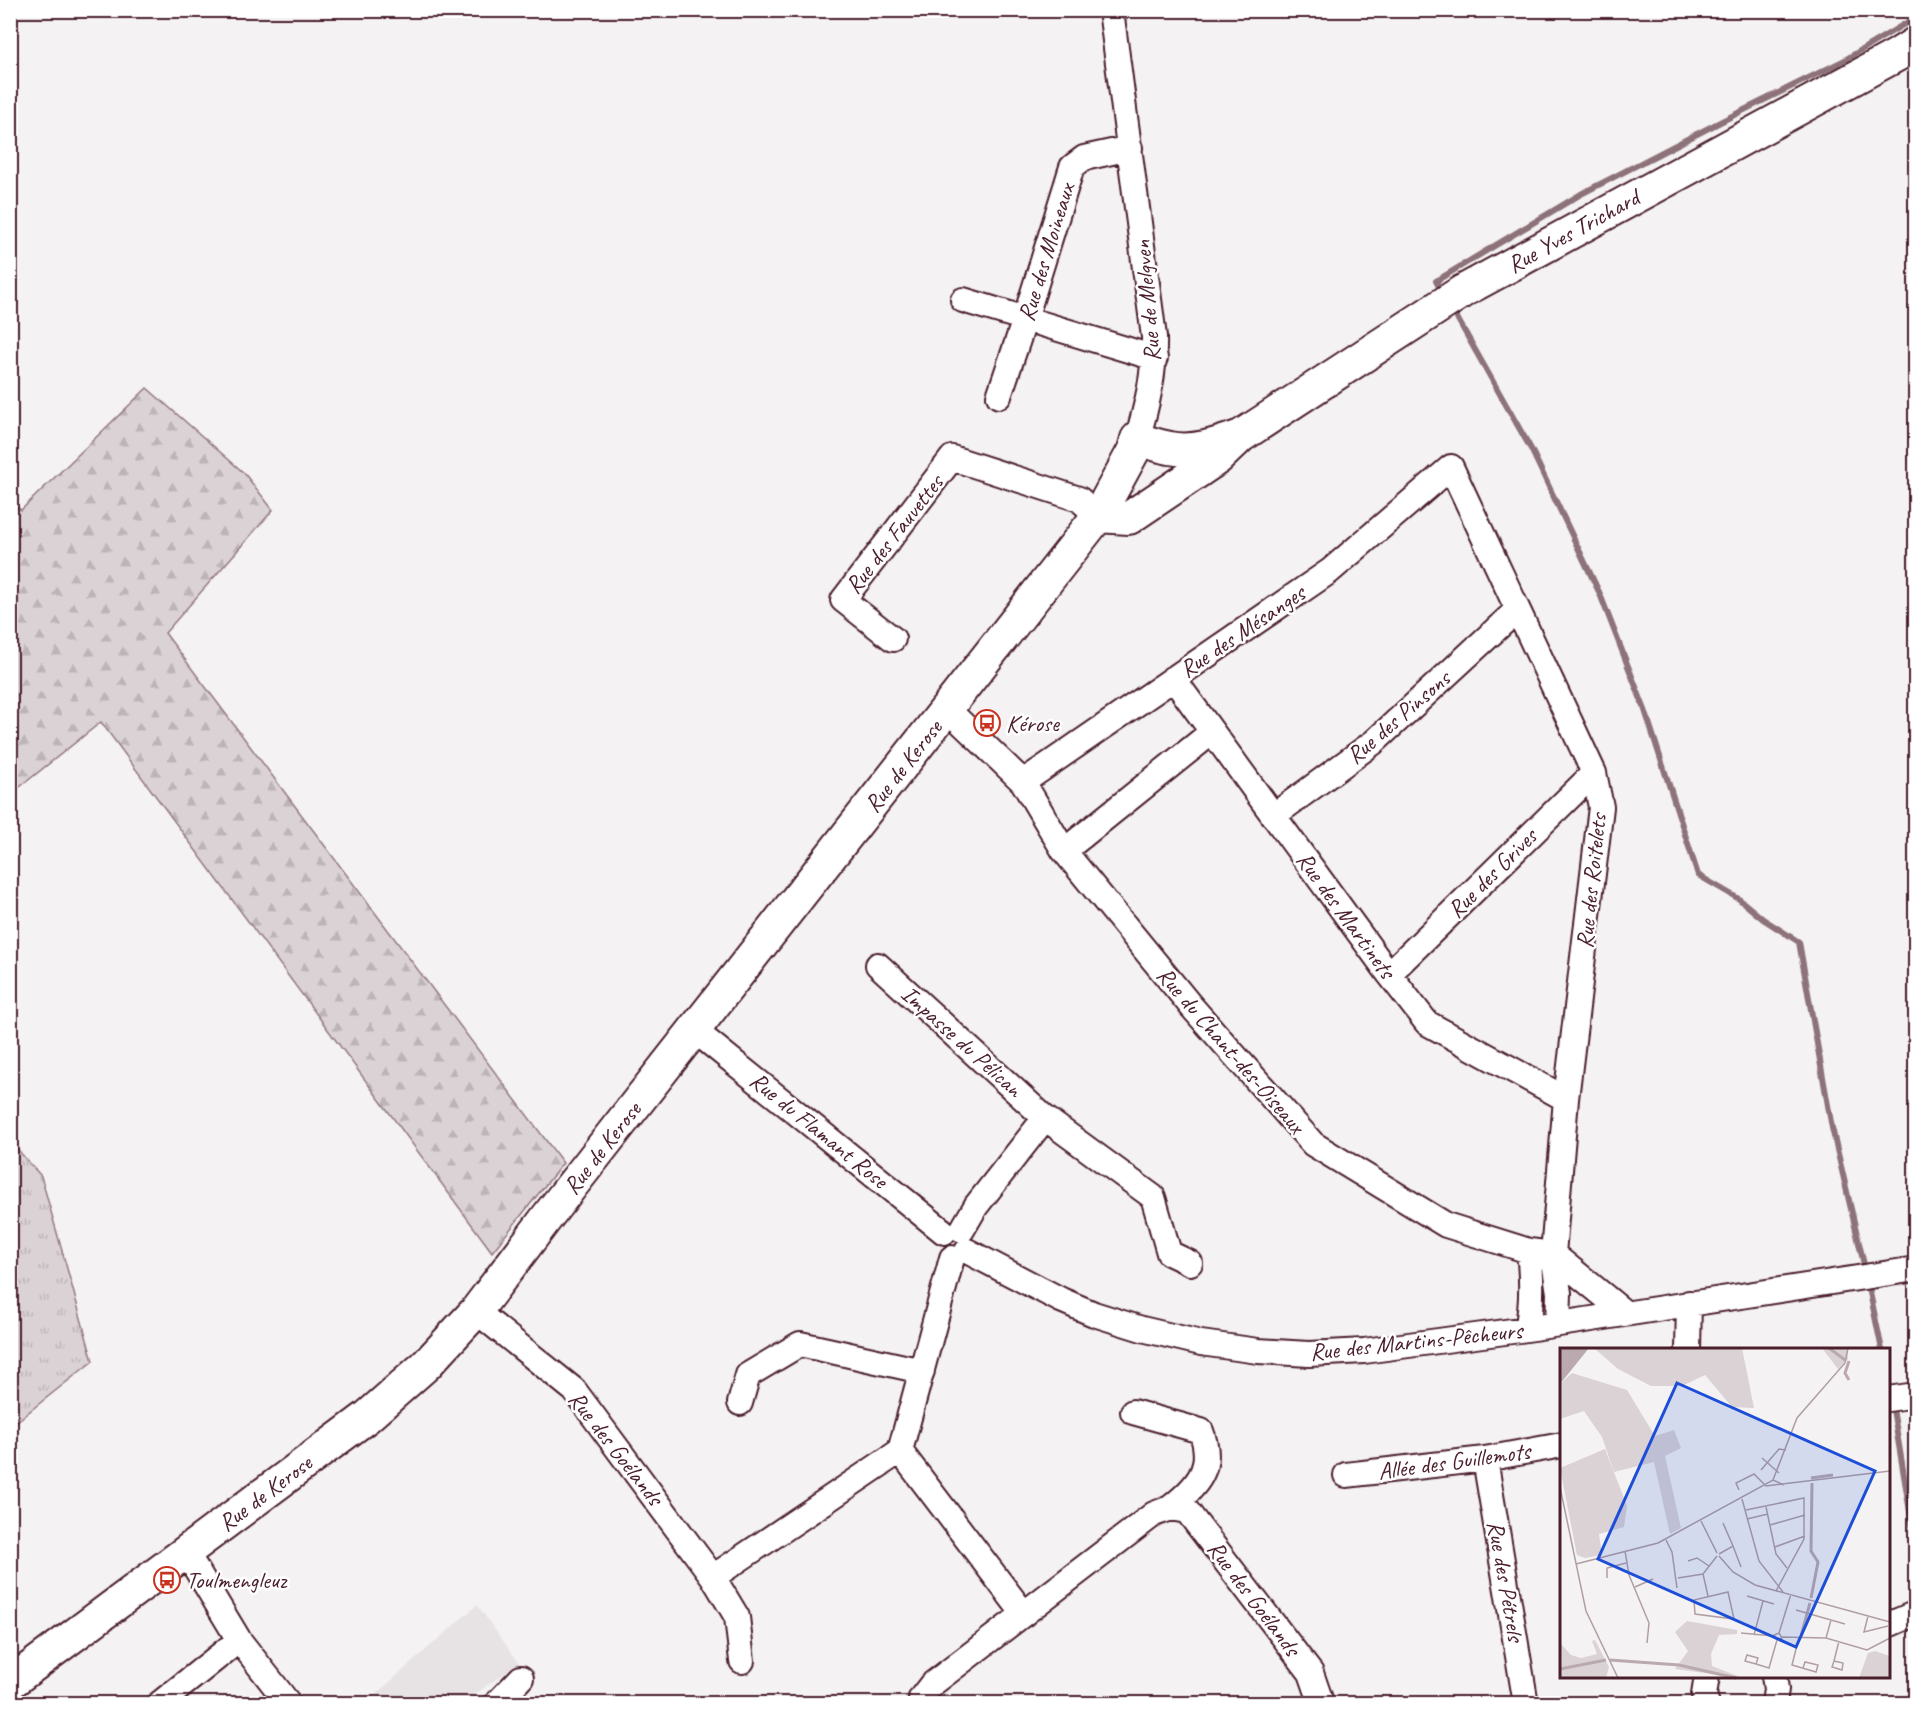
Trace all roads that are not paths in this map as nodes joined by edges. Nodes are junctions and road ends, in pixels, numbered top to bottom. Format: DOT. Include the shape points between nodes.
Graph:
graph roads {
  1 [pos="1111,10"];
  2 [pos="1916,43"];
  3 [pos="1130,148"];
  4 [pos="963,300"];
  5 [pos="1025,319"];
  6 [pos="1155,358"];
  7 [pos="999,396"];
  8 [pos="1241,436"];
  9 [pos="1135,445"];
  10 [pos="1451,467"];
  11 [pos="1189,478"];
  12 [pos="1098,516"];
  13 [pos="1517,610"];
  14 [pos="893,639"];
  15 [pos="1173,678"];
  16 [pos="947,710"];
  17 [pos="1212,732"];
  18 [pos="1594,773"];
  19 [pos="1023,782"];
  20 [pos="1273,816"];
  21 [pos="1064,852"];
  22 [pos="878,965"];
  23 [pos="1389,974"];
  24 [pos="694,1030"];
  25 [pos="1566,1099"];
  26 [pos="1045,1118"];
  27 [pos="956,1242"];
  28 [pos="1529,1251"];
  29 [pos="1553,1254"];
  30 [pos="1190,1263"];
  31 [pos="1916,1269"];
  32 [pos="1689,1303"];
  33 [pos="476,1311"];
  34 [pos="1625,1313"];
  35 [pos="1558,1324"];
  36 [pos="1527,1329"];
  37 [pos="1688,1348"];
  38 [pos="922,1371"];
  39 [pos="1916,1395"];
  40 [pos="1890,1399"];
  41 [pos="740,1403"];
  42 [pos="1133,1412"];
  43 [pos="1560,1444"];
  44 [pos="900,1451"];
  45 [pos="1485,1459"];
  46 [pos="1346,1475"];
  47 [pos="1170,1508"];
  48 [pos="186,1552"];
  49 [pos="713,1576"];
  50 [pos="1024,1614"];
  51 [pos="1914,1620"];
  52 [pos="1890,1625"];
  53 [pos="239,1640"];
  54 [pos="742,1660"];
  55 [pos="522,1678"];
  56 [pos="1707,1678"];
  57 [pos="1774,1678"];
  58 [pos="10,1683"];
  59 [pos="159,1704"];
  60 [pos="289,1704"];
  61 [pos="496,1704"];
  62 [pos="921,1704"];
  63 [pos="1320,1704"];
  64 [pos="1526,1704"];
  65 [pos="1707,1704"];
  66 [pos="1774,1704"];
  1 -- 3 [label="street, Rue de Melgven"];
  2 -- 8 [label="main road, Rue Yves Trichard" via="1463,291"];
  3 -- 5 [label="street, Rue des Moineaux" via="1084,158 1072,167"];
  3 -- 6 [label="street, Rue de Melgven"];
  4 -- 5 [label="street"];
  5 -- 6 [label="street"];
  5 -- 7 [label="street, Rue des Moineaux"];
  6 -- 9 [label="street, Rue de Melgven" via="1148,404"];
  8 -- 9 [label="main road" via="1204,448"];
  8 -- 11 [label="main road"];
  9 -- 11 [label="main road" via="1139,462 1156,477"];
  9 -- 12 [label="main road, Rue de Melgven"];
  10 -- 13 [label="street, Rue des Roitelets"];
  10 -- 15 [label="street, Rue des Mésanges" via="1330,571"];
  11 -- 12 [label="main road" via="1130,518"];
  12 -- 14 [label="street, Rue des Fauvettes" via="1079,499 952,458 843,600"];
  12 -- 16 [label="main road, Rue de Kerose"];
  13 -- 18 [label="street, Rue des Roitelets"];
  13 -- 20 [label="street, Rue des Pinsons" via="1374,742"];
  15 -- 17 [label="street, Rue des Martinets"];
  15 -- 19 [label="street, Rue des Mésanges"];
  16 -- 19 [label="street, Rue du Chant-des-Oiseaux"];
  16 -- 24 [label="main road, Rue de Kerose"];
  17 -- 20 [label="street, Rue des Martinets"];
  17 -- 21 [label="street"];
  18 -- 23 [label="street, Rue des Grives"];
  18 -- 25 [label="street, Rue des Roitelets" via="1601,807"];
  19 -- 21 [label="street, Rue du Chant-des-Oiseaux"];
  20 -- 23 [label="street, Rue des Martinets"];
  21 -- 28 [label="street, Rue du Chant-des-Oiseaux" via="1191,1006 1313,1144 1446,1226"];
  22 -- 26 [label="street, Impasse du Pélican"];
  23 -- 25 [label="street, Rue des Martinets" via="1427,1023"];
  24 -- 27 [label="street, Rue du Flamant Rose"];
  24 -- 33 [label="main road, Rue de Kerose"];
  25 -- 29 [label="street, Rue des Roitelets"];
  26 -- 27 [label="street" via="976,1206"];
  26 -- 30 [label="street, Impasse du Pélican" via="1153,1197 1169,1253"];
  27 -- 36 [label="street, Rue des Martins-Pêcheurs" via="1094,1314 1191,1341 1309,1354 1364,1351"];
  27 -- 38 [label="street"];
  28 -- 29 [label="street"];
  28 -- 36 [label="street" via="1532,1285"];
  29 -- 34 [label="street"];
  29 -- 35 [label="street, Rue des Roitelets" via="1559,1293"];
  31 -- 32 [label="street, Rue des Martins-Pêcheurs"];
  32 -- 34 [label="street, Rue des Martins-Pêcheurs"];
  32 -- 37 [label="street"];
  33 -- 48 [label="main road, Rue de Kerose" via="426,1365 367,1417"];
  33 -- 49 [label="street, Rue des Goélands" via="574,1390"];
  34 -- 35 [label="street, Rue des Martins-Pêcheurs"];
  35 -- 36 [label="street, Rue des Martins-Pêcheurs"];
  38 -- 41 [label="street" via="800,1344 748,1375"];
  38 -- 44 [label="street"];
  39 -- 40 [label="street"];
  42 -- 47 [label="street" via="1201,1431 1205,1440 1205,1471"];
  43 -- 45 [label="street, Allée des Guillemots"];
  44 -- 49 [label="street"];
  44 -- 50 [label="street"];
  45 -- 46 [label="street, Allée des Guillemots"];
  45 -- 64 [label="street, Rue des Pétrels"];
  47 -- 50 [label="street" via="1154,1514"];
  47 -- 63 [label="street, Rue des Goélands" via="1187,1511 1311,1673"];
  48 -- 53 [label="street"];
  48 -- 58 [label="main road, Rue de Kerose"];
  49 -- 54 [label="street, Rue des Goélands" via="736,1617"];
  50 -- 62 [label="street" via="931,1685"];
  51 -- 52 [label="street"];
  53 -- 59 [label="street"];
  53 -- 60 [label="street"];
  55 -- 61 [label="street"];
  56 -- 65 [label="street"];
  57 -- 66 [label="street"];
}
